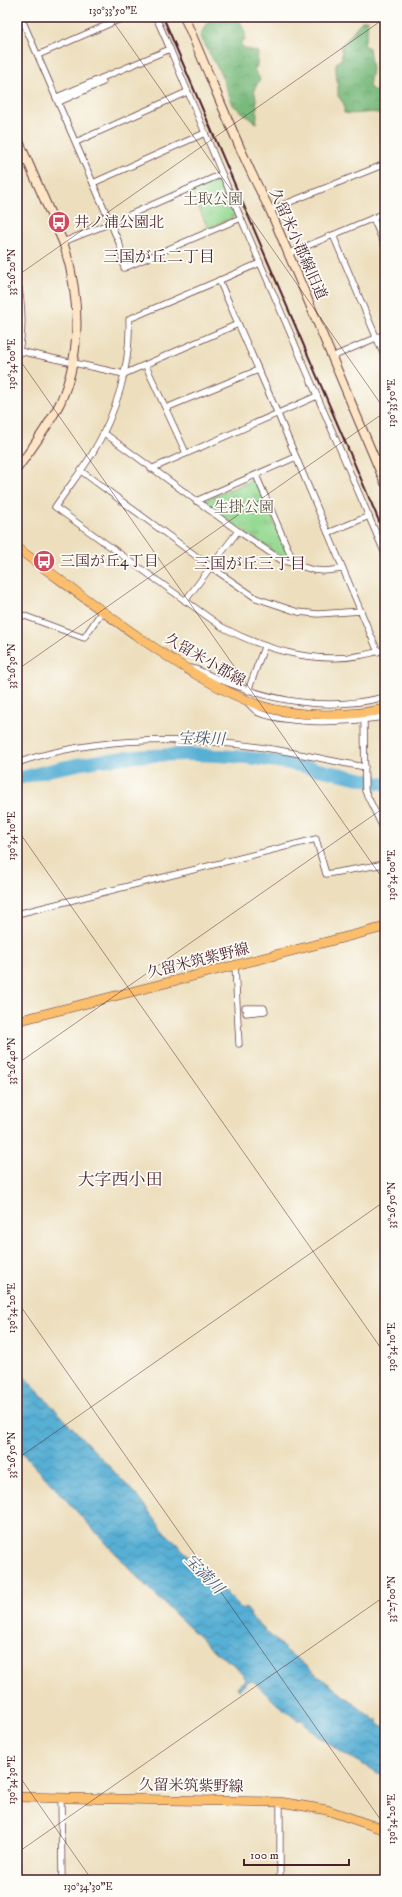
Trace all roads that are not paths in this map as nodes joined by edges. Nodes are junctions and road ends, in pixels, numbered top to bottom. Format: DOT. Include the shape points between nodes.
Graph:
graph roads {
  1 [pos="21,17"];
  2 [pos="126,17"];
  3 [pos="156,17"];
  4 [pos="184,17"];
  5 [pos="170,50"];
  6 [pos="38,55"];
  7 [pos="187,92"];
  8 [pos="58,99"];
  9 [pos="205,133"];
  10 [pos="17,137"];
  11 [pos="76,142"];
  12 [pos="27,161"];
  13 [pos="385,164"];
  14 [pos="17,165"];
  15 [pos="222,174"];
  16 [pos="93,183"];
  17 [pos="270,210"];
  18 [pos="385,213"];
  19 [pos="242,218"];
  20 [pos="373,218"];
  21 [pos="111,223"];
  22 [pos="333,235"];
  23 [pos="63,242"];
  24 [pos="385,246"];
  25 [pos="288,254"];
  26 [pos="260,263"];
  27 [pos="17,278"];
  28 [pos="219,280"];
  29 [pos="238,324"];
  30 [pos="385,334"];
  31 [pos="377,338"];
  32 [pos="19,351"];
  33 [pos="332,357"];
  34 [pos="385,358"];
  35 [pos="17,360"];
  36 [pos="72,364"];
  37 [pos="146,366"];
  38 [pos="258,370"];
  39 [pos="124,374"];
  40 [pos="317,396"];
  41 [pos="166,408"];
  42 [pos="277,412"];
  43 [pos="104,433"];
  44 [pos="186,453"];
  45 [pos="385,456"];
  46 [pos="296,457"];
  47 [pos="375,460"];
  48 [pos="17,469"];
  49 [pos="151,469"];
  50 [pos="81,471"];
  51 [pos="256,475"];
  52 [pos="385,483"];
  53 [pos="196,502"];
  54 [pos="369,516"];
  55 [pos="238,531"];
  56 [pos="328,533"];
  57 [pos="17,548"];
  58 [pos="385,554"];
  59 [pos="295,565"];
  60 [pos="211,567"];
  61 [pos="343,569"];
  62 [pos="185,601"];
  63 [pos="361,611"];
  64 [pos="102,612"];
  65 [pos="17,613"];
  66 [pos="264,647"];
  67 [pos="385,649"];
  68 [pos="378,652"];
  69 [pos="245,694"];
  70 [pos="385,697"];
  71 [pos="385,709"];
  72 [pos="385,717"];
  73 [pos="364,720"];
  74 [pos="17,763"];
  75 [pos="365,770"];
  76 [pos="385,832"];
  77 [pos="385,864"];
  78 [pos="17,914"];
  79 [pos="385,927"];
  80 [pos="235,966"];
  81 [pos="238,1010"];
  82 [pos="246,1010"];
  83 [pos="17,1021"];
  84 [pos="239,1044"];
  85 [pos="17,1797"];
  86 [pos="61,1798"];
  87 [pos="280,1802"];
  88 [pos="362,1821"];
  89 [pos="385,1830"];
  90 [pos="385,1836"];
  91 [pos="62,1880"];
  92 [pos="280,1880"];
  1 -- 6 [label="street"];
  2 -- 6 [label="street"];
  3 -- 5 [label="street"];
  4 -- 17 [label="street, 久留米小郡線旧道" via="248,169"];
  5 -- 7 [label="street"];
  5 -- 8 [label="street"];
  6 -- 8 [label="street"];
  7 -- 9 [label="street"];
  7 -- 11 [label="street"];
  8 -- 11 [label="street"];
  9 -- 15 [label="street"];
  9 -- 16 [label="street"];
  10 -- 12 [label="street"];
  11 -- 16 [label="street"];
  12 -- 14 [label="street"];
  12 -- 23 [label="street"];
  13 -- 17 [label="street"];
  15 -- 19 [label="street"];
  15 -- 21 [label="street"];
  16 -- 21 [label="street"];
  17 -- 25 [label="street, 久留米小郡線旧道"];
  18 -- 20 [label="street"];
  19 -- 21 [label="street" via="124,268 120,245"];
  19 -- 26 [label="street"];
  20 -- 22 [label="street"];
  20 -- 24 [label="street"];
  21 -- 23 [label="street"];
  22 -- 25 [label="street"];
  22 -- 31 [label="street"];
  23 -- 36 [label="street" via="72,272 77,318"];
  25 -- 33 [label="street, 久留米小郡線旧道"];
  26 -- 28 [label="street"];
  26 -- 40 [label="street"];
  27 -- 32 [label="street" via="23,317"];
  28 -- 29 [label="street"];
  28 -- 39 [label="street" via="129,319 130,336"];
  29 -- 37 [label="street"];
  29 -- 38 [label="street"];
  30 -- 31 [label="street"];
  31 -- 33 [label="street"];
  31 -- 34 [label="street"];
  32 -- 35 [label="street"];
  32 -- 36 [label="street"];
  33 -- 47 [label="street, 久留米小郡線旧道"];
  36 -- 39 [label="street"];
  36 -- 48 [label="street" via="60,402 45,430"];
  37 -- 39 [label="street"];
  37 -- 41 [label="street"];
  38 -- 41 [label="street"];
  38 -- 42 [label="street"];
  39 -- 43 [label="street"];
  40 -- 42 [label="street"];
  40 -- 54 [label="street"];
  41 -- 44 [label="street"];
  42 -- 44 [label="street"];
  42 -- 46 [label="street"];
  43 -- 49 [label="street"];
  43 -- 50 [label="street"];
  44 -- 49 [label="street"];
  45 -- 47 [label="street"];
  46 -- 51 [label="street"];
  46 -- 56 [label="street"];
  47 -- 52 [label="street, 久留米小郡線旧道"];
  49 -- 53 [label="street"];
  50 -- 60 [label="street"];
  50 -- 62 [label="street" via="55,507"];
  51 -- 53 [label="street"];
  51 -- 59 [label="street"];
  53 -- 55 [label="street"];
  54 -- 56 [label="street"];
  54 -- 58 [label="street"];
  55 -- 59 [label="street" via="281,560"];
  55 -- 60 [label="street"];
  56 -- 61 [label="street"];
  57 -- 64 [label="main road, 久留米小郡線"];
  59 -- 61 [label="street" via="324,571"];
  60 -- 62 [label="street"];
  60 -- 63 [label="street" via="256,598 298,612 318,614"];
  61 -- 63 [label="street"];
  62 -- 66 [label="street" via="222,627"];
  63 -- 68 [label="street"];
  64 -- 65 [label="street" via="84,638"];
  64 -- 69 [label="main road, 久留米小郡線" via="182,667"];
  66 -- 68 [label="street" via="311,657 353,656"];
  66 -- 69 [label="street"];
  67 -- 68 [label="street"];
  69 -- 70 [label="street" via="323,704"];
  69 -- 71 [label="main road, 久留米小郡線" via="262,706 284,711 312,714 357,713"];
  69 -- 73 [label="street" via="258,712 281,718 312,722"];
  72 -- 73 [label="street"];
  73 -- 75 [label="street"];
  74 -- 75 [label="street" via="76,748 136,741 181,740 276,750"];
  75 -- 76 [label="street" via="364,787"];
  77 -- 78 [label="street" via="326,874 316,840"];
  79 -- 80 [label="main road, 久留米筑紫野線"];
  80 -- 81 [label="street"];
  80 -- 83 [label="main road, 久留米筑紫野線"];
  81 -- 82 [label="street"];
  81 -- 84 [label="street"];
  85 -- 86 [label="main road, 久留米筑紫野線"];
  86 -- 87 [label="main road, 久留米筑紫野線"];
  86 -- 91 [label="street"];
  87 -- 88 [label="main road, 久留米筑紫野線" via="327,1810"];
  87 -- 92 [label="street"];
  88 -- 89 [label="main road, 久留米筑紫野線"];
  88 -- 90 [label="main road, 久留米筑紫野線"];
}
